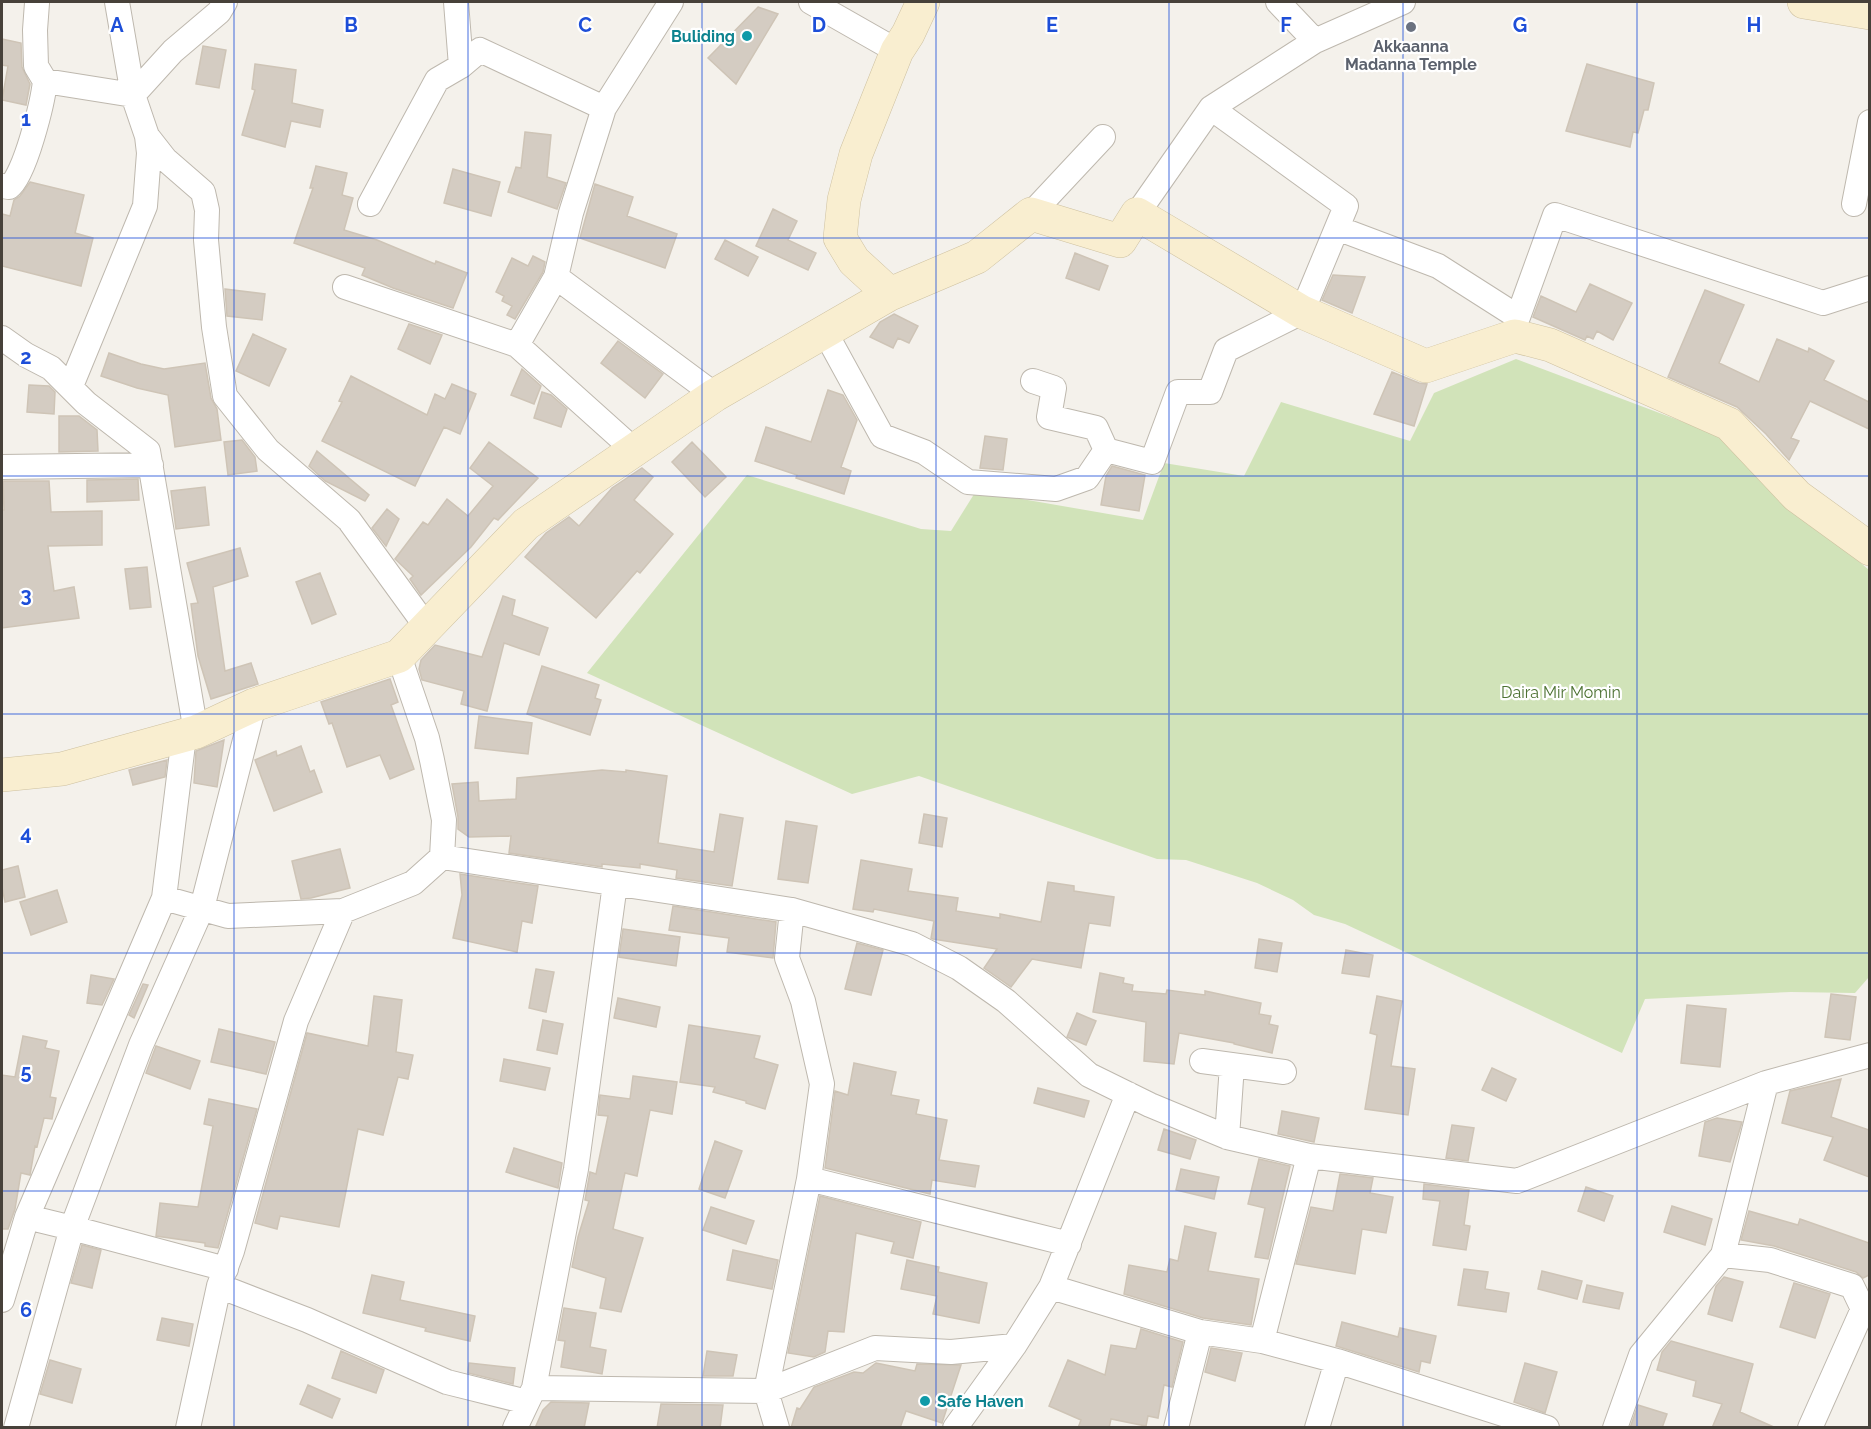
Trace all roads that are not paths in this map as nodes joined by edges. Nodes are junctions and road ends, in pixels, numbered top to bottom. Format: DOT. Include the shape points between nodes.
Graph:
graph roads {
  1 [pos="117,2"];
  2 [pos="225,2"];
  3 [pos="456,2"];
  4 [pos="671,2"];
  5 [pos="811,2"];
  6 [pos="923,2"];
  7 [pos="1278,2"];
  8 [pos="1402,2"];
  9 [pos="1804,2"];
  10 [pos="37,3"];
  11 [pos="1869,13"];
  12 [pos="1315,41"];
  13 [pos="897,51"];
  14 [pos="461,66"];
  15 [pos="45,81"];
  16 [pos="133,95"];
  17 [pos="604,108"];
  18 [pos="1211,108"];
  19 [pos="1869,122"];
  20 [pos="147,136"];
  21 [pos="1103,137"];
  22 [pos="2,186"];
  23 [pos="370,204"];
  24 [pos="1854,204"];
  25 [pos="1031,214"];
  26 [pos="1137,214"];
  27 [pos="1337,228"];
  28 [pos="556,277"];
  29 [pos="345,287"];
  30 [pos="1869,288"];
  31 [pos="890,294"];
  32 [pos="1302,312"];
  33 [pos="1517,327"];
  34 [pos="825,332"];
  35 [pos="2,338"];
  36 [pos="517,345"];
  37 [pos="1033,381"];
  38 [pos="71,386"];
  39 [pos="715,395"];
  40 [pos="634,450"];
  41 [pos="1106,450"];
  42 [pos="151,465"];
  43 [pos="2,467"];
  44 [pos="1869,549"];
  45 [pos="426,626"];
  46 [pos="399,656"];
  47 [pos="254,705"];
  48 [pos="190,734"];
  49 [pos="2,775"];
  50 [pos="442,858"];
  51 [pos="615,884"];
  52 [pos="164,898"];
  53 [pos="202,908"];
  54 [pos="792,910"];
  55 [pos="343,911"];
  56 [pos="1869,1054"];
  57 [pos="1202,1061"];
  58 [pos="1232,1065"];
  59 [pos="1284,1072"];
  60 [pos="1766,1083"];
  61 [pos="1128,1094"];
  62 [pos="1227,1137"];
  63 [pos="1309,1155"];
  64 [pos="809,1179"];
  65 [pos="27,1217"];
  66 [pos="72,1228"];
  67 [pos="1069,1244"];
  68 [pos="1723,1255"];
  69 [pos="222,1278"];
  70 [pos="1052,1287"];
  71 [pos="2,1300"];
  72 [pos="1866,1306"];
  73 [pos="1200,1332"];
  74 [pos="1262,1341"];
  75 [pos="1014,1346"];
  76 [pos="1337,1361"];
  77 [pos="766,1391"];
  78 [pos="531,1395"];
  79 [pos="16,1428"];
  80 [pos="188,1428"];
  81 [pos="515,1428"];
  82 [pos="777,1428"];
  83 [pos="955,1428"];
  84 [pos="1176,1428"];
  85 [pos="1317,1428"];
  86 [pos="1547,1428"];
  87 [pos="1616,1428"];
  88 [pos="1810,1428"];
  1 -- 16 [label="street"];
  2 -- 16 [label="street"];
  3 -- 14 [label="street"];
  4 -- 17 [label="street"];
  5 -- 13 [label="street"];
  6 -- 13 [label="street"];
  7 -- 12 [label="street"];
  8 -- 12 [label="street"];
  9 -- 11 [label="street"];
  10 -- 15 [label="street" via="36,66"];
  12 -- 18 [label="street"];
  13 -- 31 [label="street" via="856,154 844,200 840,238 854,261"];
  14 -- 17 [label="street" via="480,50"];
  14 -- 23 [label="street" via="437,80"];
  15 -- 16 [label="street"];
  15 -- 22 [label="street" via="19,176 9,187"];
  16 -- 20 [label="street"];
  17 -- 28 [label="street" via="571,213"];
  18 -- 26 [label="street"];
  18 -- 27 [label="street" via="1346,206"];
  19 -- 24 [label="street"];
  20 -- 38 [label="street" via="146,206"];
  20 -- 45 [label="street" via="165,159 203,192 214,327 225,396 268,450 349,520"];
  21 -- 25 [label="street"];
  25 -- 26 [label="street" via="1120,241"];
  25 -- 31 [label="street" via="977,257"];
  26 -- 32 [label="street"];
  27 -- 32 [label="street"];
  27 -- 33 [label="street" via="1438,266"];
  28 -- 36 [label="street"];
  28 -- 39 [label="street"];
  29 -- 36 [label="street"];
  30 -- 33 [label="street" via="1822,303 1555,215"];
  31 -- 34 [label="street"];
  32 -- 33 [label="street" via="1426,366"];
  32 -- 41 [label="street" via="1226,350 1210,392 1178,393 1152,462"];
  33 -- 44 [label="street" via="1730,424 1797,496"];
  34 -- 39 [label="street"];
  34 -- 41 [label="street" via="882,436 924,452 968,482 1056,489 1087,478"];
  35 -- 38 [label="street" via="51,368"];
  36 -- 40 [label="street"];
  37 -- 41 [label="street" via="1054,388 1049,417 1096,428"];
  38 -- 42 [label="street" via="86,403 148,450"];
  39 -- 40 [label="street"];
  40 -- 45 [label="street" via="526,524"];
  42 -- 43 [label="street"];
  42 -- 48 [label="street"];
  45 -- 46 [label="street"];
  46 -- 47 [label="street"];
  46 -- 50 [label="street" via="432,760 444,820"];
  47 -- 48 [label="street"];
  47 -- 53 [label="street"];
  48 -- 49 [label="street" via="62,769"];
  48 -- 52 [label="street"];
  50 -- 51 [label="street"];
  50 -- 55 [label="street" via="413,883"];
  51 -- 54 [label="street"];
  51 -- 78 [label="street" via="576,1169"];
  52 -- 53 [label="street"];
  52 -- 65 [label="street"];
  53 -- 55 [label="street" via="228,916"];
  53 -- 66 [label="street" via="141,1045"];
  54 -- 61 [label="street" via="912,944 959,968 1006,1001 1089,1075"];
  54 -- 64 [label="street" via="787,958 803,1001 822,1084"];
  55 -- 69 [label="street" via="296,1021"];
  56 -- 60 [label="street"];
  57 -- 58 [label="street"];
  58 -- 59 [label="street"];
  58 -- 62 [label="street"];
  60 -- 63 [label="street" via="1517,1181"];
  60 -- 68 [label="street"];
  61 -- 62 [label="street"];
  61 -- 67 [label="street"];
  62 -- 63 [label="street"];
  63 -- 74 [label="street"];
  64 -- 67 [label="street"];
  64 -- 77 [label="street"];
  65 -- 66 [label="street"];
  65 -- 71 [label="street"];
  66 -- 69 [label="street"];
  66 -- 79 [label="street"];
  67 -- 70 [label="street"];
  68 -- 72 [label="street" via="1770,1260 1852,1286"];
  68 -- 87 [label="street" via="1641,1355"];
  69 -- 78 [label="street" via="447,1382"];
  69 -- 80 [label="street"];
  70 -- 73 [label="street"];
  70 -- 75 [label="street"];
  72 -- 88 [label="street"];
  73 -- 74 [label="street"];
  73 -- 84 [label="street"];
  74 -- 76 [label="street"];
  75 -- 77 [label="street" via="951,1352 875,1348"];
  75 -- 83 [label="street"];
  76 -- 85 [label="street"];
  76 -- 86 [label="street"];
  77 -- 78 [label="street"];
  77 -- 82 [label="street"];
  78 -- 81 [label="street"];
}
